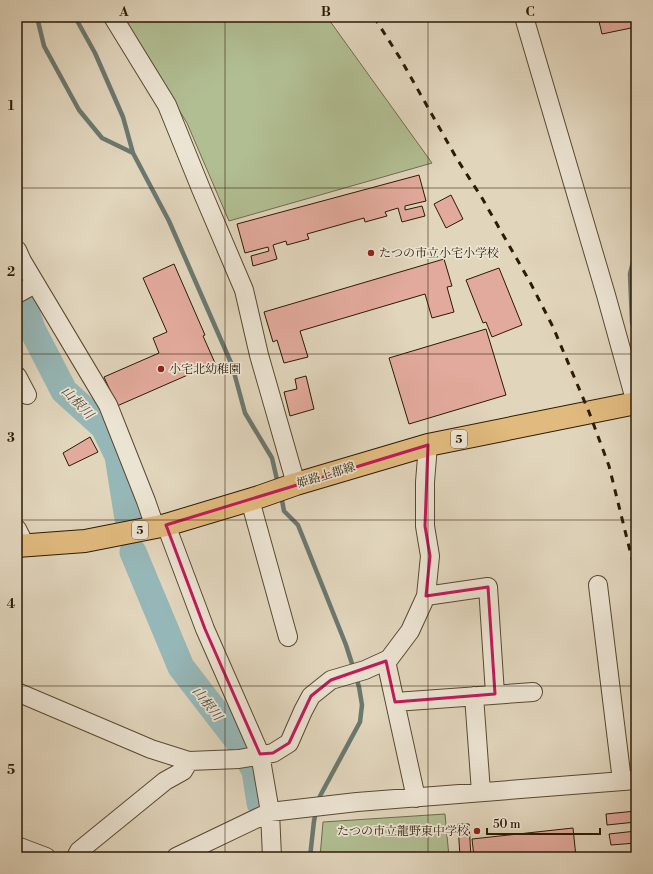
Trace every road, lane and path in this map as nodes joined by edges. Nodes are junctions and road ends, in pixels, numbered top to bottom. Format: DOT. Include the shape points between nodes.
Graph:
graph roads {
  1 [pos="113,17"];
  2 [pos="524,17"];
  3 [pos="17,250"];
  4 [pos="35,284"];
  5 [pos="17,294"];
  6 [pos="17,376"];
  7 [pos="28,395"];
  8 [pos="636,403"];
  9 [pos="428,445"];
  10 [pos="291,486"];
  11 [pos="254,499"];
  12 [pos="160,526"];
  13 [pos="20,540"];
  14 [pos="598,585"];
  15 [pos="426,596"];
  16 [pos="288,636"];
  17 [pos="386,661"];
  18 [pos="17,692"];
  19 [pos="533,692"];
  20 [pos="495,694"];
  21 [pos="474,696"];
  22 [pos="394,702"];
  23 [pos="250,756"];
  24 [pos="189,760"];
  25 [pos="629,780"];
  26 [pos="481,792"];
  27 [pos="416,798"];
  28 [pos="270,812"];
  29 [pos="17,846"];
  30 [pos="46,857"];
  31 [pos="76,857"];
  32 [pos="176,857"];
  33 [pos="272,857"];
  1 -- 10 [label="street" via="167,105 244,290"];
  2 -- 8 [label="street"];
  3 -- 4 [label="street"];
  4 -- 5 [label="street"];
  4 -- 12 [label="street" via="108,405 146,501"];
  6 -- 7 [label="street"];
  8 -- 9 [label="main road, 姫路上郡線 / 5"];
  9 -- 10 [label="main road, 姫路上郡線 / 5"];
  9 -- 15 [label="street" via="425,526 430,556"];
  10 -- 11 [label="main road, 姫路上郡線 / 5"];
  11 -- 12 [label="main road, 姫路上郡線 / 5"];
  11 -- 16 [label="street"];
  12 -- 13 [label="main road, 姫路上郡線 / 5" via="85,541"];
  12 -- 23 [label="street" via="205,629"];
  14 -- 25 [label="street"];
  15 -- 17 [label="street" via="410,631"];
  15 -- 20 [label="street" via="488,587"];
  17 -- 22 [label="street"];
  17 -- 23 [label="street" via="331,680 311,696 289,742 272,753"];
  18 -- 24 [label="street" via="151,749"];
  19 -- 20 [label="street"];
  20 -- 21 [label="street"];
  21 -- 22 [label="street"];
  21 -- 26 [label="street"];
  22 -- 27 [label="street"];
  23 -- 24 [label="street"];
  23 -- 28 [label="street"];
  24 -- 31 [label="street" via="183,771 165,781"];
  25 -- 26 [label="street"];
  26 -- 27 [label="street"];
  27 -- 28 [label="street"];
  28 -- 32 [label="street"];
  28 -- 33 [label="street"];
  29 -- 30 [label="street"];
}
